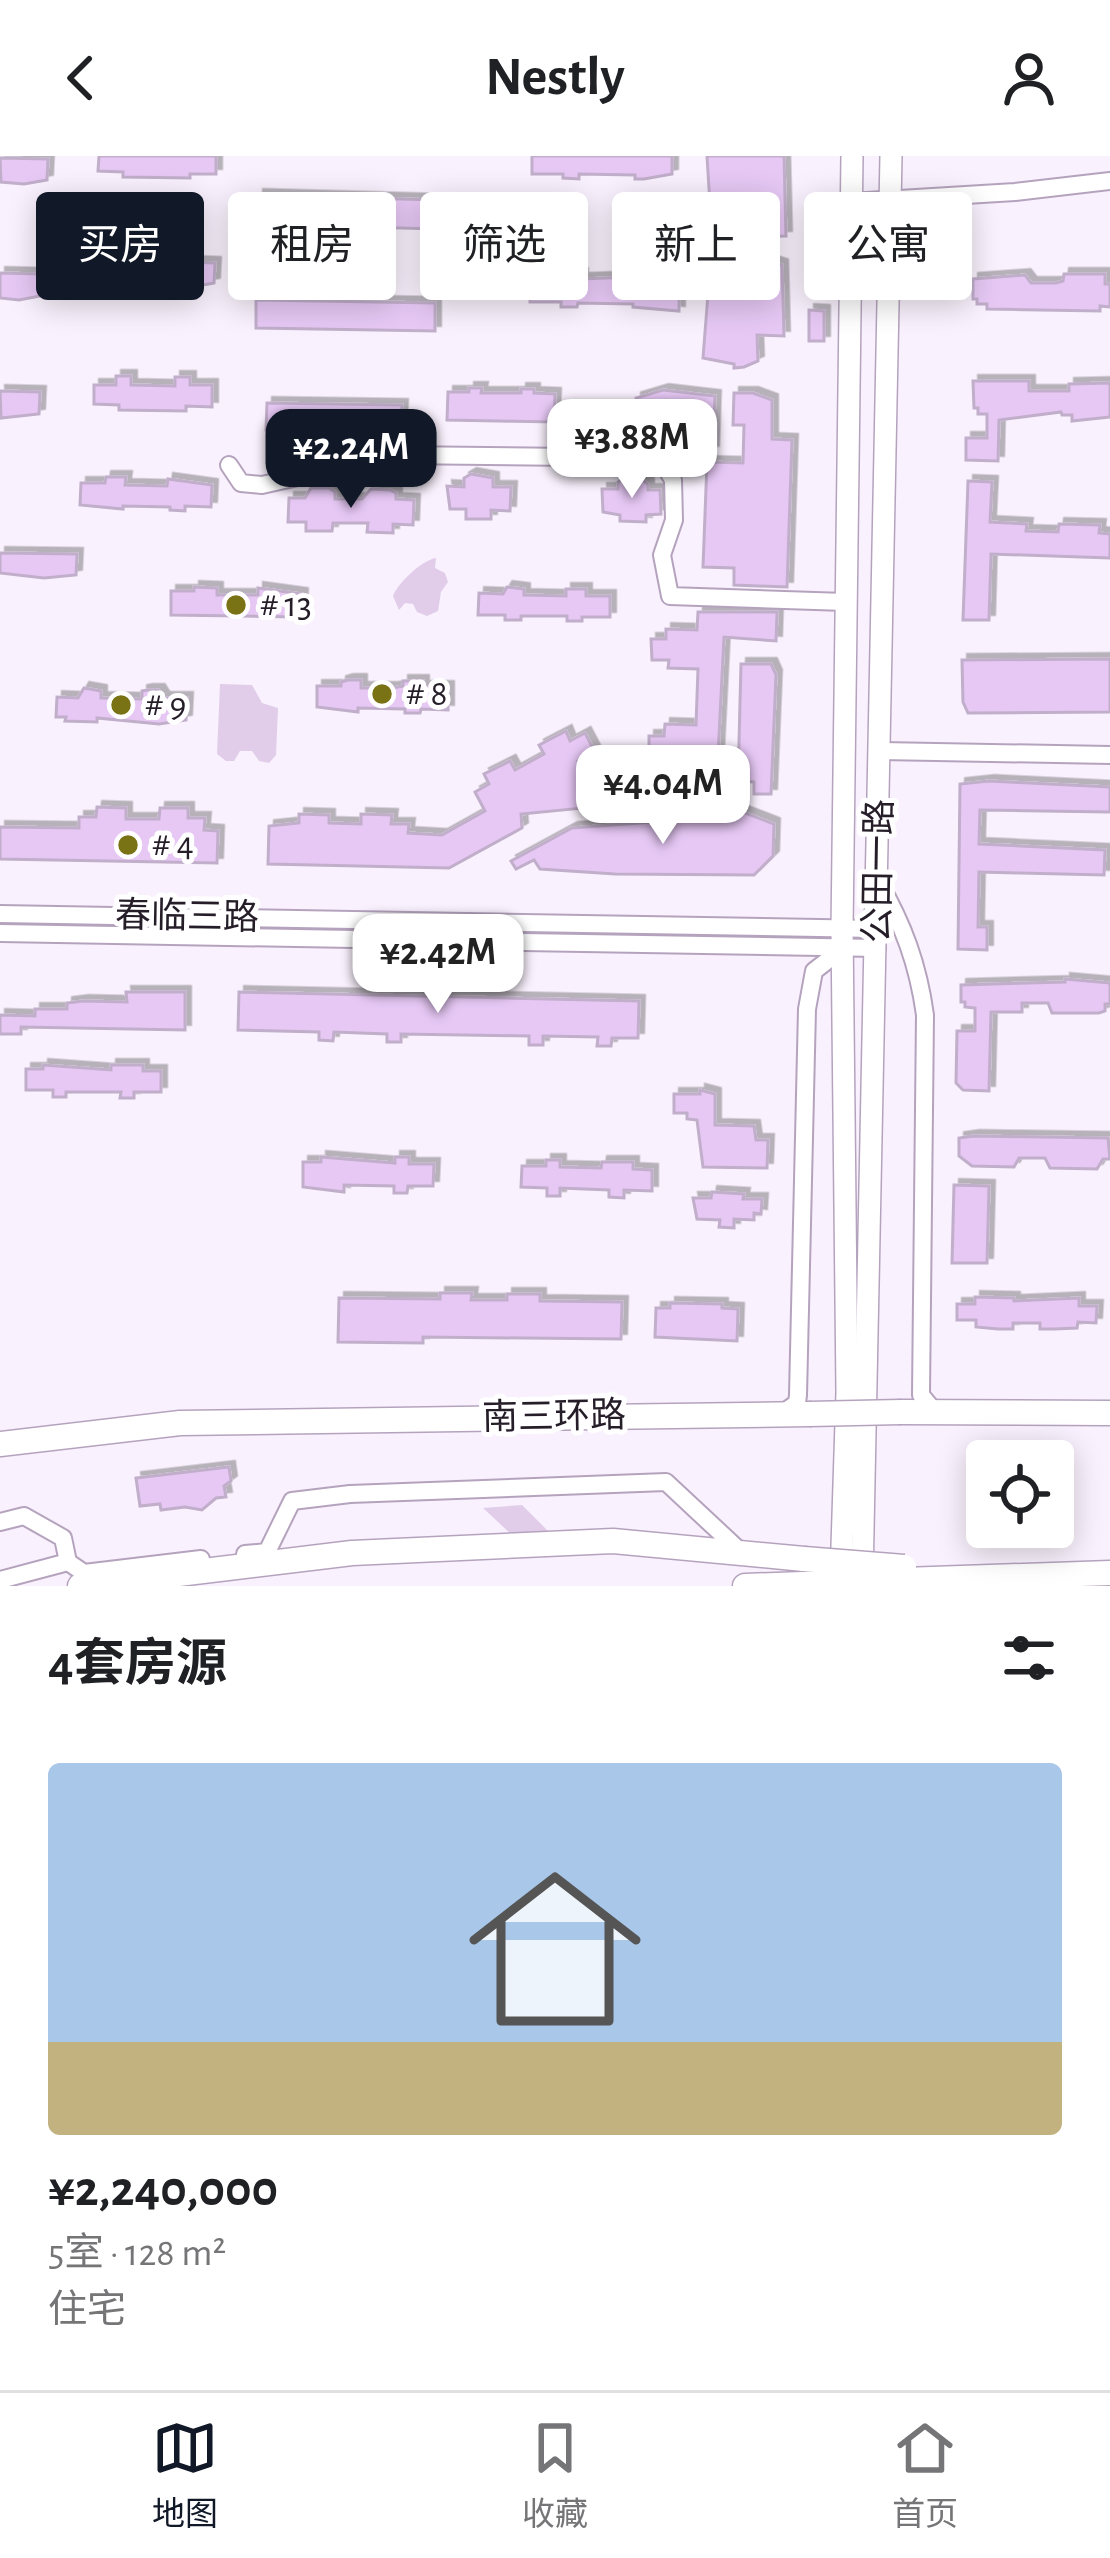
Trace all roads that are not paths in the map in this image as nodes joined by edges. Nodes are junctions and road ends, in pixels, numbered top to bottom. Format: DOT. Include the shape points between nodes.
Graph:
graph roads {
  1 [pos="851,156"];
  2 [pos="891,156"];
  3 [pos="1110,181"];
  4 [pos="850,192"];
  5 [pos="890,192"];
  6 [pos="972,195"];
  7 [pos="849,300"];
  8 [pos="888,300"];
  9 [pos="229,465"];
  10 [pos="845,602"];
  11 [pos="881,751"];
  12 [pos="1110,755"];
  13 [pos="878,880"];
  14 [pos="0,914"];
  15 [pos="0,933"];
  16 [pos="877,938"];
  17 [pos="842,939"];
  18 [pos="934,1412"];
  19 [pos="1110,1412"];
  20 [pos="781,1414"];
  21 [pos="0,1444"];
  22 [pos="0,1522"];
  23 [pos="267,1552"];
  24 [pos="741,1552"];
  25 [pos="308,1559"];
  26 [pos="68,1562"];
  27 [pos="804,1572"];
  28 [pos="1106,1574"];
  29 [pos="0,1580"];
  30 [pos="80,1586"];
  31 [pos="745,1586"];
  32 [pos="840,1586"];
  33 [pos="861,1586"];
  1 -- 4 [label="main road, 公田一路"];
  2 -- 5 [label="main road, 公田一路"];
  3 -- 6 [label="street"];
  7 -- 10 [label="main road, 公田一路"];
  8 -- 11 [label="main road, 公田一路"];
  9 -- 10 [label="street" via="241,483 262,484 395,455 660,458 673,480 674,520 662,555 670,596"];
  10 -- 17 [label="main road, 公田一路"];
  11 -- 12 [label="street"];
  11 -- 13 [label="main road, 公田一路"];
  13 -- 16 [label="main road, 公田一路"];
  13 -- 18 [label="street" via="904,925 925,1015 921,1395"];
  14 -- 17 [label="street, 春临三路"];
  15 -- 17 [label="street, 春临三路"];
  16 -- 17 [label="street, 春临三路"];
  16 -- 33 [label="main road, 公田一路"];
  17 -- 20 [label="street" via="814,971 807,1009 798,1395"];
  17 -- 32 [label="main road, 公田一路" via="848,1392"];
  18 -- 19 [label="highway, 南三环路"];
  18 -- 20 [label="highway, 南三环路, bridge"];
  20 -- 21 [label="highway, 南三环路" via="180,1424"];
  22 -- 26 [label="street" via="24,1516 63,1538"];
  23 -- 24 [label="street" via="292,1501 666,1482"];
  23 -- 25 [label="street"];
  23 -- 26 [label="street" via="84,1573"];
  24 -- 25 [label="highway" via="613,1541"];
  24 -- 27 [label="highway"];
  25 -- 30 [label="highway"];
  26 -- 29 [label="street"];
  27 -- 28 [label="highway, bridge"];
  27 -- 31 [label="highway"];
}
